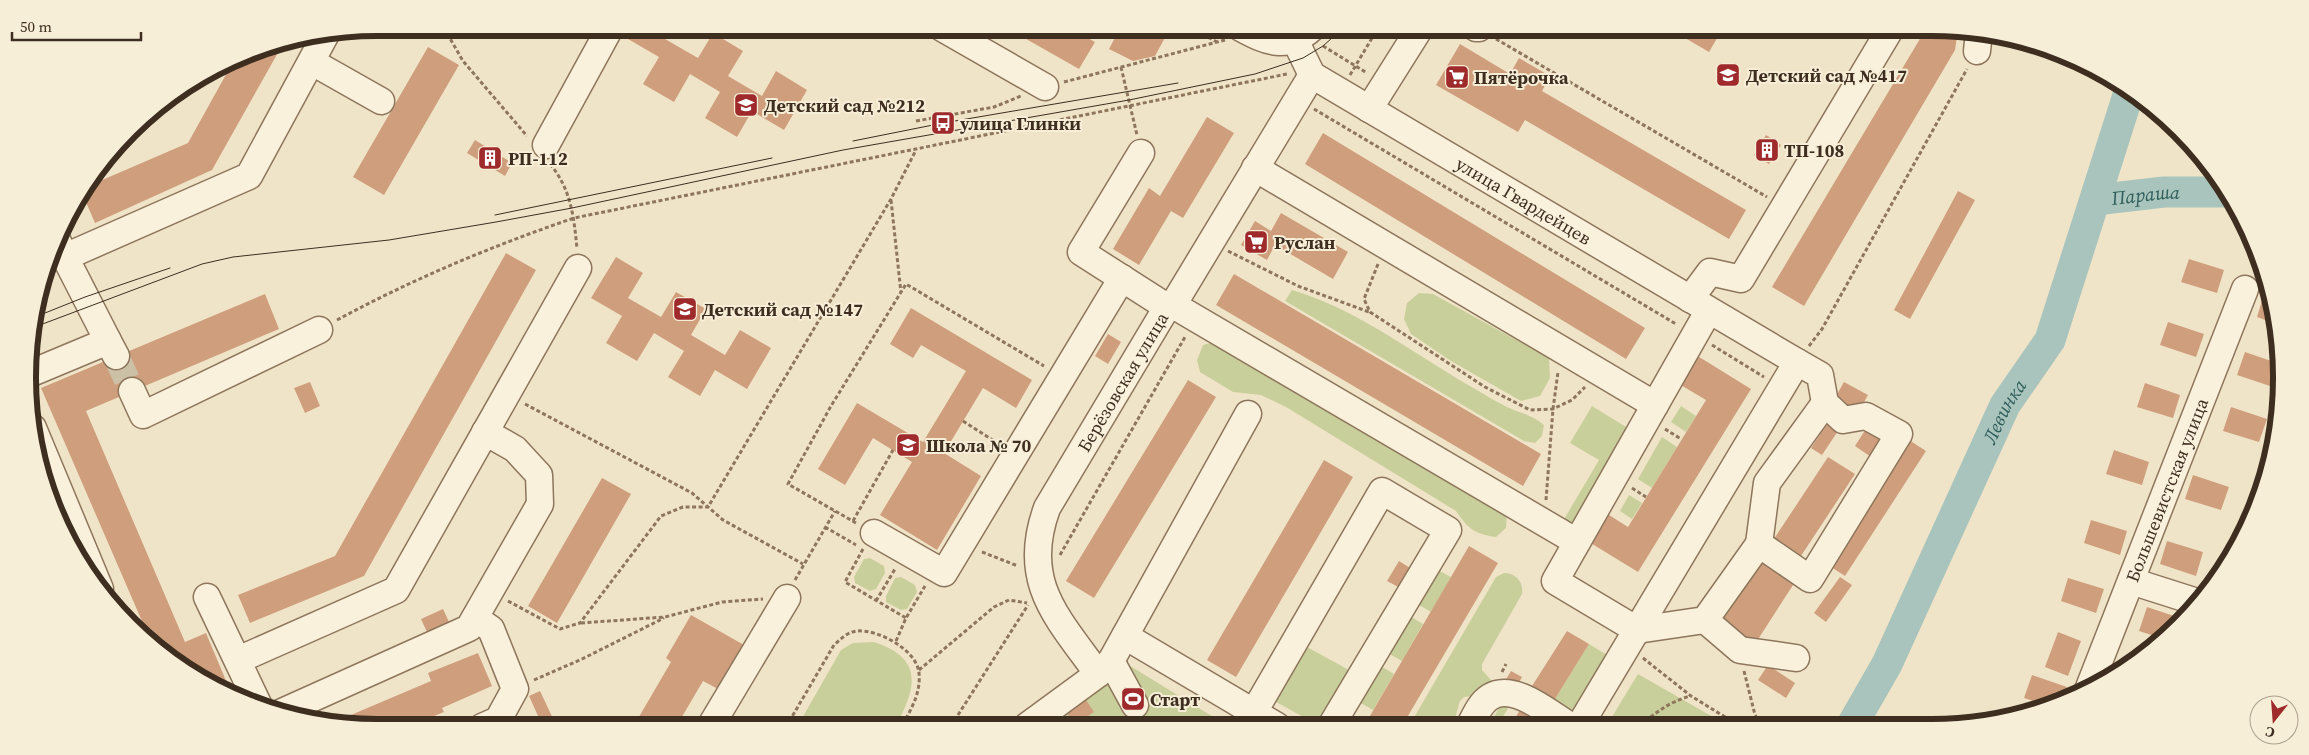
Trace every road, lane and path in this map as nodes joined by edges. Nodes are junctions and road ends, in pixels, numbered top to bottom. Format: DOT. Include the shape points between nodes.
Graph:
graph roads {
  1 [pos="606,36"];
  2 [pos="956,36"];
  3 [pos="1206,36"];
  4 [pos="1232,36"];
  5 [pos="1257,36"];
  6 [pos="1299,36"];
  7 [pos="1304,36"];
  8 [pos="1307,36"];
  9 [pos="1415,36"];
  10 [pos="1492,36"];
  11 [pos="1886,36"];
  12 [pos="323,41"];
  13 [pos="1218,42"];
  14 [pos="1978,42"];
  15 [pos="312,62"];
  16 [pos="1121,67"];
  17 [pos="1312,75"];
  18 [pos="1384,83"];
  19 [pos="1045,87"];
  20 [pos="1297,99"];
  21 [pos="380,101"];
  22 [pos="1130,107"];
  23 [pos="1369,109"];
  24 [pos="916,121"];
  25 [pos="546,145"];
  26 [pos="916,149"];
  27 [pos="1141,153"];
  28 [pos="1255,168"];
  29 [pos="891,200"];
  30 [pos="1784,207"];
  31 [pos="1211,242"];
  32 [pos="1385,245"];
  33 [pos="61,250"];
  34 [pos="578,268"];
  35 [pos="1122,278"];
  36 [pos="2245,289"];
  37 [pos="901,293"];
  38 [pos="1699,304"];
  39 [pos="1170,306"];
  40 [pos="1370,312"];
  41 [pos="1196,319"];
  42 [pos="319,330"];
  43 [pos="1695,335"];
  44 [pos="1561,349"];
  45 [pos="1797,362"];
  46 [pos="36,372"];
  47 [pos="1600,372"];
  48 [pos="1062,377"];
  49 [pos="1782,388"];
  50 [pos="132,391"];
  51 [pos="507,394"];
  52 [pos="1825,403"];
  53 [pos="1655,405"];
  54 [pos="1553,409"];
  55 [pos="1248,414"];
  56 [pos="964,421"];
  57 [pos="485,432"];
  58 [pos="893,450"];
  59 [pos="1016,454"];
  60 [pos="60,501"];
  61 [pos="708,507"];
  62 [pos="835,511"];
  63 [pos="1545,524"];
  64 [pos="863,534"];
  65 [pos="77,539"];
  66 [pos="1577,542"];
  67 [pos="1759,544"];
  68 [pos="985,554"];
  69 [pos="1003,562"];
  70 [pos="803,564"];
  71 [pos="1037,566"];
  72 [pos="896,567"];
  73 [pos="936,568"];
  74 [pos="2131,581"];
  75 [pos="490,592"];
  76 [pos="207,597"];
  77 [pos="786,598"];
  78 [pos="2190,600"];
  79 [pos="876,601"];
  80 [pos="665,617"];
  81 [pos="475,618"];
  82 [pos="906,618"];
  83 [pos="1705,620"];
  84 [pos="580,623"];
  85 [pos="1632,639"];
  86 [pos="896,641"];
  87 [pos="1740,650"];
  88 [pos="1112,656"];
  89 [pos="1796,658"];
  90 [pos="238,660"];
  91 [pos="919,670"];
  92 [pos="2093,678"];
  93 [pos="515,689"];
  94 [pos="254,696"];
  95 [pos="1691,696"];
  96 [pos="1135,706"];
  97 [pos="292,708"];
  98 [pos="1254,712"];
  99 [pos="499,719"];
  100 [pos="715,719"];
  101 [pos="791,719"];
  102 [pos="905,719"];
  103 [pos="955,719"];
  104 [pos="1036,719"];
  105 [pos="1266,719"];
  106 [pos="1335,719"];
  107 [pos="1474,719"];
  108 [pos="1559,719"];
  109 [pos="1584,719"];
  110 [pos="1647,719"];
  111 [pos="1728,719"];
  112 [pos="1758,719"];
  1 -- 25 [label="street"];
  2 -- 19 [label="street"];
  3 -- 13 [label="path"];
  4 -- 13 [label="path"];
  5 -- 6 [label="street" via="1281,43"];
  7 -- 17 [label="street"];
  8 -- 18 [label="path"];
  9 -- 18 [label="street"];
  10 -- 30 [label="path"];
  11 -- 30 [label="street"];
  12 -- 15 [label="street"];
  13 -- 16 [label="path"];
  14 -- 45 [label="path" via="1822,329"];
  15 -- 21 [label="street"];
  15 -- 33 [label="street" via="250,176"];
  16 -- 19 [label="path"];
  16 -- 22 [label="path"];
  17 -- 20 [label="street, Берёзовская улица"];
  17 -- 22 [label="path" via="1281,74"];
  17 -- 23 [label="street, улица Гвардейцев"];
  18 -- 23 [label="street"];
  19 -- 24 [label="path" via="994,107"];
  20 -- 28 [label="street, Берёзовская улица"];
  20 -- 43 [label="path"];
  22 -- 26 [label="path"];
  22 -- 27 [label="path"];
  23 -- 38 [label="street, улица Гвардейцев"];
  26 -- 29 [label="path"];
  26 -- 42 [label="path" via="574,218 414,280"];
  27 -- 35 [label="street" via="1081,252"];
  28 -- 31 [label="street, Берёзовская улица"];
  28 -- 32 [label="street"];
  29 -- 37 [label="path"];
  29 -- 61 [label="path"];
  30 -- 38 [label="street" via="1741,280 1710,272"];
  31 -- 39 [label="street, Берёзовская улица"];
  31 -- 40 [label="path" via="1298,286"];
  32 -- 40 [label="path" via="1364,299"];
  32 -- 44 [label="street"];
  33 -- 46 [label="street" via="112,349"];
  34 -- 51 [label="street"];
  35 -- 39 [label="street"];
  35 -- 48 [label="street"];
  36 -- 74 [label="street, Большевистская улица"];
  37 -- 48 [label="path" via="906,284"];
  37 -- 62 [label="path" via="830,406 788,484"];
  38 -- 43 [label="street"];
  38 -- 45 [label="street, улица Гвардейцев"];
  39 -- 41 [label="street"];
  39 -- 71 [label="street, Берёзовская улица" via="1047,508 1038,537"];
  40 -- 54 [label="path" via="1485,387 1530,410"];
  41 -- 63 [label="street"];
  41 -- 71 [label="path" via="1058,558"];
  42 -- 50 [label="street" via="143,415"];
  43 -- 49 [label="path"];
  43 -- 53 [label="street"];
  44 -- 47 [label="street"];
  44 -- 54 [label="path"];
  45 -- 49 [label="street"];
  45 -- 52 [label="street, улица Гвардейцев" via="1820,375"];
  47 -- 53 [label="street"];
  47 -- 54 [label="path" via="1572,400"];
  48 -- 59 [label="street"];
  49 -- 85 [label="street"];
  51 -- 57 [label="street"];
  51 -- 61 [label="path" via="692,493"];
  52 -- 67 [label="street" via="1767,483"];
  52 -- 67 [label="street" via="1843,420 1866,416 1899,434 1810,579"];
  53 -- 66 [label="street"];
  54 -- 63 [label="path"];
  55 -- 88 [label="street"];
  56 -- 59 [label="path"];
  57 -- 75 [label="street" via="516,449 539,475 540,504"];
  57 -- 90 [label="street" via="396,590"];
  58 -- 64 [label="path"];
  59 -- 73 [label="street" via="944,573"];
  60 -- 65 [label="street"];
  61 -- 70 [label="path" via="723,520"];
  61 -- 84 [label="path" via="683,506 661,516"];
  62 -- 64 [label="path"];
  62 -- 70 [label="path"];
  63 -- 66 [label="street"];
  64 -- 73 [label="street"];
  64 -- 79 [label="path" via="845,582"];
  66 -- 85 [label="street" via="1555,581"];
  67 -- 83 [label="street"];
  68 -- 69 [label="path"];
  70 -- 77 [label="path"];
  71 -- 88 [label="street, Берёзовская улица" via="1052,610"];
  72 -- 79 [label="path"];
  73 -- 82 [label="path"];
  74 -- 78 [label="street"];
  74 -- 92 [label="street, Большевистская улица"];
  75 -- 81 [label="street"];
  75 -- 84 [label="path" via="560,629"];
  76 -- 90 [label="street"];
  77 -- 80 [label="path" via="722,602"];
  77 -- 100 [label="street"];
  79 -- 82 [label="path"];
  80 -- 84 [label="path"];
  80 -- 93 [label="path"];
  81 -- 93 [label="street" via="492,629"];
  81 -- 97 [label="street" via="469,628"];
  82 -- 86 [label="path"];
  83 -- 85 [label="street"];
  83 -- 87 [label="street"];
  85 -- 95 [label="path" via="1652,663"];
  85 -- 109 [label="street"];
  86 -- 91 [label="path"];
  86 -- 101 [label="path" via="857,631 846,634 834,645"];
  87 -- 89 [label="street"];
  87 -- 112 [label="path"];
  88 -- 96 [label="street, Берёзовская улица"];
  88 -- 98 [label="street"];
  88 -- 104 [label="street"];
  90 -- 94 [label="street"];
  91 -- 102 [label="path" via="914,705"];
  91 -- 103 [label="path" via="994,607 1009,600 1030,603"];
  93 -- 99 [label="street"];
  95 -- 110 [label="path" via="1672,701"];
  95 -- 111 [label="path"];
  98 -- 105 [label="street"];
  98 -- 106 [label="street" via="1382,492 1448,530"];
  107 -- 108 [label="street" via="1489,697 1509,692"];
}
